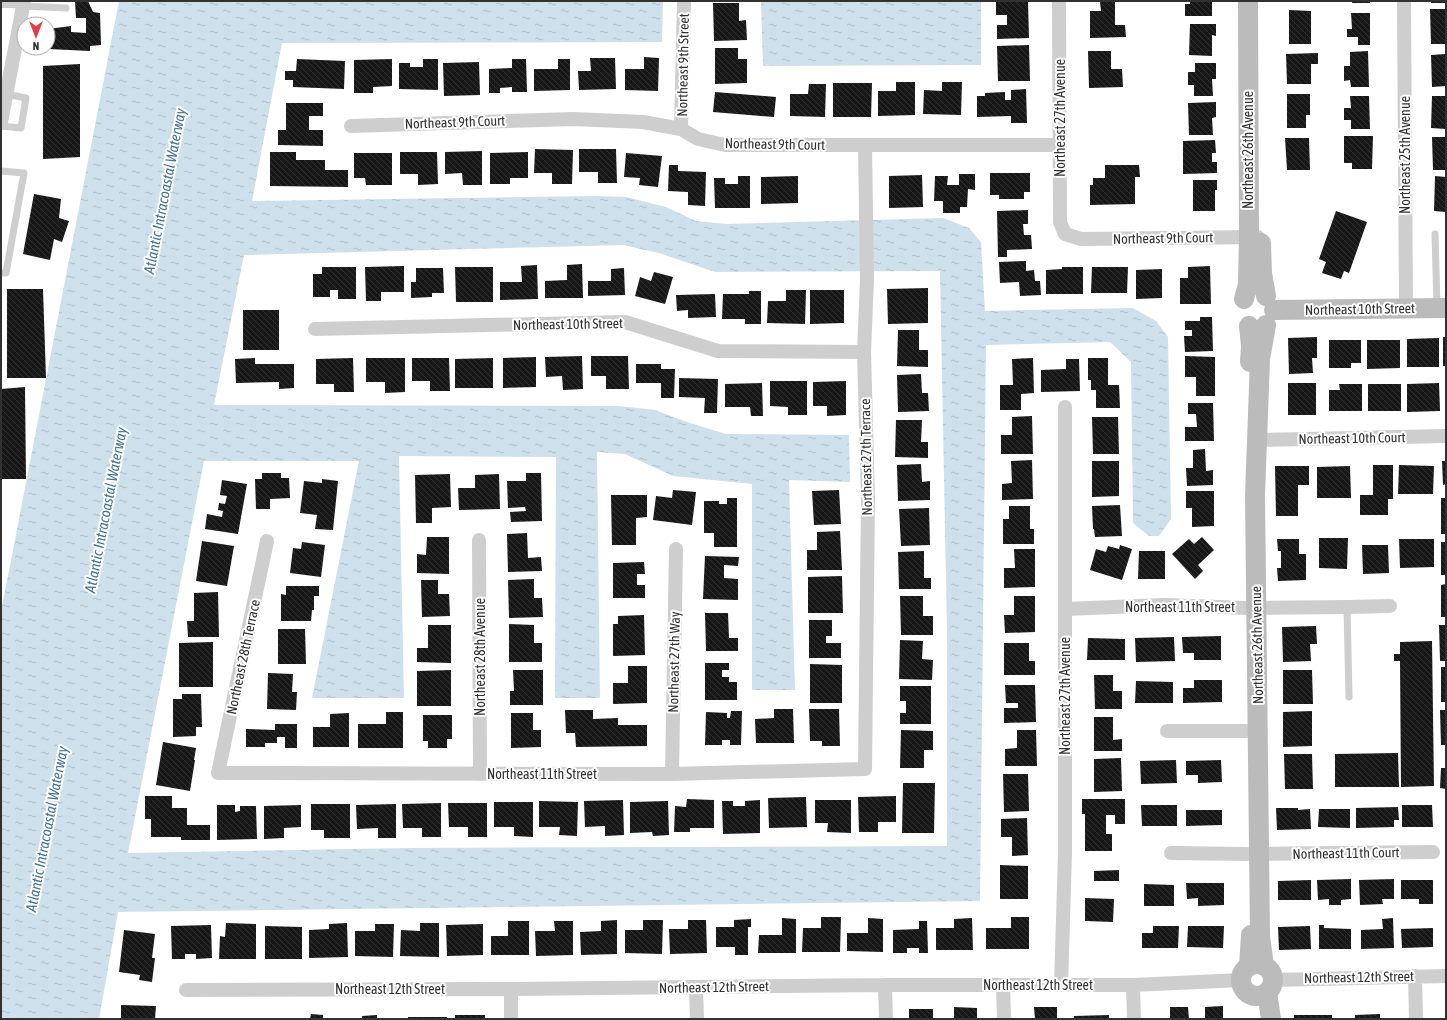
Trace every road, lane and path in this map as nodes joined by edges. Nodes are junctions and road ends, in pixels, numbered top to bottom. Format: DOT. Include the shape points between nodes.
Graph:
graph roads {
  1 [pos="1,1"];
  2 [pos="684,1"];
  3 [pos="1059,1"];
  4 [pos="1248,1"];
  5 [pos="1259,1"];
  6 [pos="1404,1"];
  7 [pos="23,3"];
  8 [pos="66,8"];
  9 [pos="6,94"];
  10 [pos="1,122"];
  11 [pos="1,126"];
  12 [pos="351,126"];
  13 [pos="681,129"];
  14 [pos="865,145"];
  15 [pos="1060,145"];
  16 [pos="1,171"];
  17 [pos="1065,234"];
  18 [pos="1435,234"];
  19 [pos="1255,237"];
  20 [pos="1,273"];
  21 [pos="1244,299"];
  22 [pos="1441,308"];
  23 [pos="1406,309"];
  24 [pos="1264,314"];
  25 [pos="315,330"];
  26 [pos="864,352"];
  27 [pos="1065,406"];
  28 [pos="1446,436"];
  29 [pos="1251,440"];
  30 [pos="479,540"];
  31 [pos="267,541"];
  32 [pos="676,549"];
  33 [pos="1390,606"];
  34 [pos="1348,607"];
  35 [pos="1252,608"];
  36 [pos="1065,609"];
  37 [pos="1349,697"];
  38 [pos="1167,731"];
  39 [pos="1246,731"];
  40 [pos="865,769"];
  41 [pos="218,773"];
  42 [pos="480,774"];
  43 [pos="672,774"];
  44 [pos="1433,852"];
  45 [pos="1171,853"];
  46 [pos="1253,854"];
  47 [pos="1415,976"];
  48 [pos="1446,976"];
  49 [pos="1258,980"];
  50 [pos="886,985"];
  51 [pos="1003,985"];
  52 [pos="1061,985"];
  53 [pos="1133,985"];
  54 [pos="696,987"];
  55 [pos="511,989"];
  56 [pos="186,990"];
  57 [pos="511,1019"];
  58 [pos="697,1019"];
  59 [pos="886,1019"];
  60 [pos="1004,1019"];
  61 [pos="1134,1019"];
  62 [pos="1261,1019"];
  63 [pos="1271,1019"];
  64 [pos="1416,1019"];
  1 -- 7 [label="street"];
  2 -- 13 [label="street, Northeast 9th Street"];
  3 -- 15 [label="street, Northeast 27th Avenue"];
  4 -- 19 [label="street, Northeast 26th Avenue"];
  5 -- 19 [label="street, Northeast 26th Avenue"];
  6 -- 23 [label="street, Northeast 25th Avenue"];
  7 -- 8 [label="lane"];
  7 -- 9 [label="street"];
  9 -- 10 [label="street"];
  9 -- 11 [label="lane" via="26,98 21,128"];
  12 -- 13 [label="street, Northeast 9th Court" via="573,119 643,122"];
  13 -- 14 [label="street, Northeast 9th Court" via="698,139 725,145"];
  14 -- 15 [label="street, Northeast 9th Court"];
  14 -- 26 [label="street, Northeast 27th Terrace" via="867,280"];
  15 -- 17 [label="street, Northeast 27th Avenue" via="1060,222"];
  16 -- 20 [label="lane" via="24,173 6,273"];
  17 -- 19 [label="street, Northeast 9th Court" via="1081,239"];
  18 -- 22 [label="lane"];
  19 -- 21 [label="street, Northeast 26th Avenue"];
  19 -- 24 [label="street, Northeast 26th Avenue" via="1262,273"];
  21 -- 24 [label="street, Northeast 10th Street" via="1256,294"];
  21 -- 24 [label="street, Northeast 26th Avenue" via="1240,316"];
  22 -- 23 [label="street, Northeast 10th Street"];
  23 -- 24 [label="street, Northeast 10th Street"];
  24 -- 29 [label="street, Northeast 26th Avenue" via="1251,346"];
  25 -- 26 [label="street, Northeast 10th Street" via="625,322 718,351"];
  26 -- 40 [label="street, Northeast 27th Terrace" via="868,498"];
  27 -- 36 [label="street, Northeast 27th Avenue"];
  28 -- 29 [label="street, Northeast 10th Court"];
  29 -- 35 [label="street, Northeast 26th Avenue"];
  30 -- 42 [label="street, Northeast 28th Avenue"];
  31 -- 41 [label="street, Northeast 28th Terrace"];
  32 -- 43 [label="street, Northeast 27th Way"];
  33 -- 34 [label="street, Northeast 11th Street"];
  34 -- 35 [label="street, Northeast 11th Street"];
  34 -- 37 [label="lane"];
  35 -- 36 [label="street, Northeast 11th Street" via="1164,605"];
  35 -- 39 [label="street, Northeast 26th Avenue"];
  35 -- 46 [label="street, Northeast 26th Avenue"];
  36 -- 52 [label="street, Northeast 27th Avenue" via="1065,852"];
  38 -- 39 [label="street"];
  39 -- 46 [label="street, Northeast 26th Avenue"];
  40 -- 43 [label="street, Northeast 11th Street"];
  41 -- 42 [label="street, Northeast 11th Street"];
  42 -- 43 [label="street, Northeast 11th Street"];
  44 -- 46 [label="street, Northeast 11th Court"];
  45 -- 46 [label="street"];
  46 -- 49 [label="street, Northeast 26th Avenue" via="1251,943"];
  47 -- 48 [label="street, Northeast 12th Street"];
  47 -- 49 [label="street, Northeast 12th Street"];
  47 -- 64 [label="street"];
  49 -- 53 [label="street, Northeast 12th Street"];
  49 -- 62 [label="street, Northeast 26th Avenue"];
  49 -- 63 [label="street"];
  50 -- 51 [label="street, Northeast 12th Street"];
  50 -- 54 [label="street, Northeast 12th Street"];
  50 -- 59 [label="street"];
  51 -- 52 [label="street, Northeast 12th Street"];
  51 -- 60 [label="street"];
  52 -- 53 [label="street, Northeast 12th Street"];
  53 -- 61 [label="street"];
  54 -- 55 [label="street, Northeast 12th Street"];
  54 -- 58 [label="street"];
  55 -- 56 [label="street, Northeast 12th Street"];
  55 -- 57 [label="street"];
}
